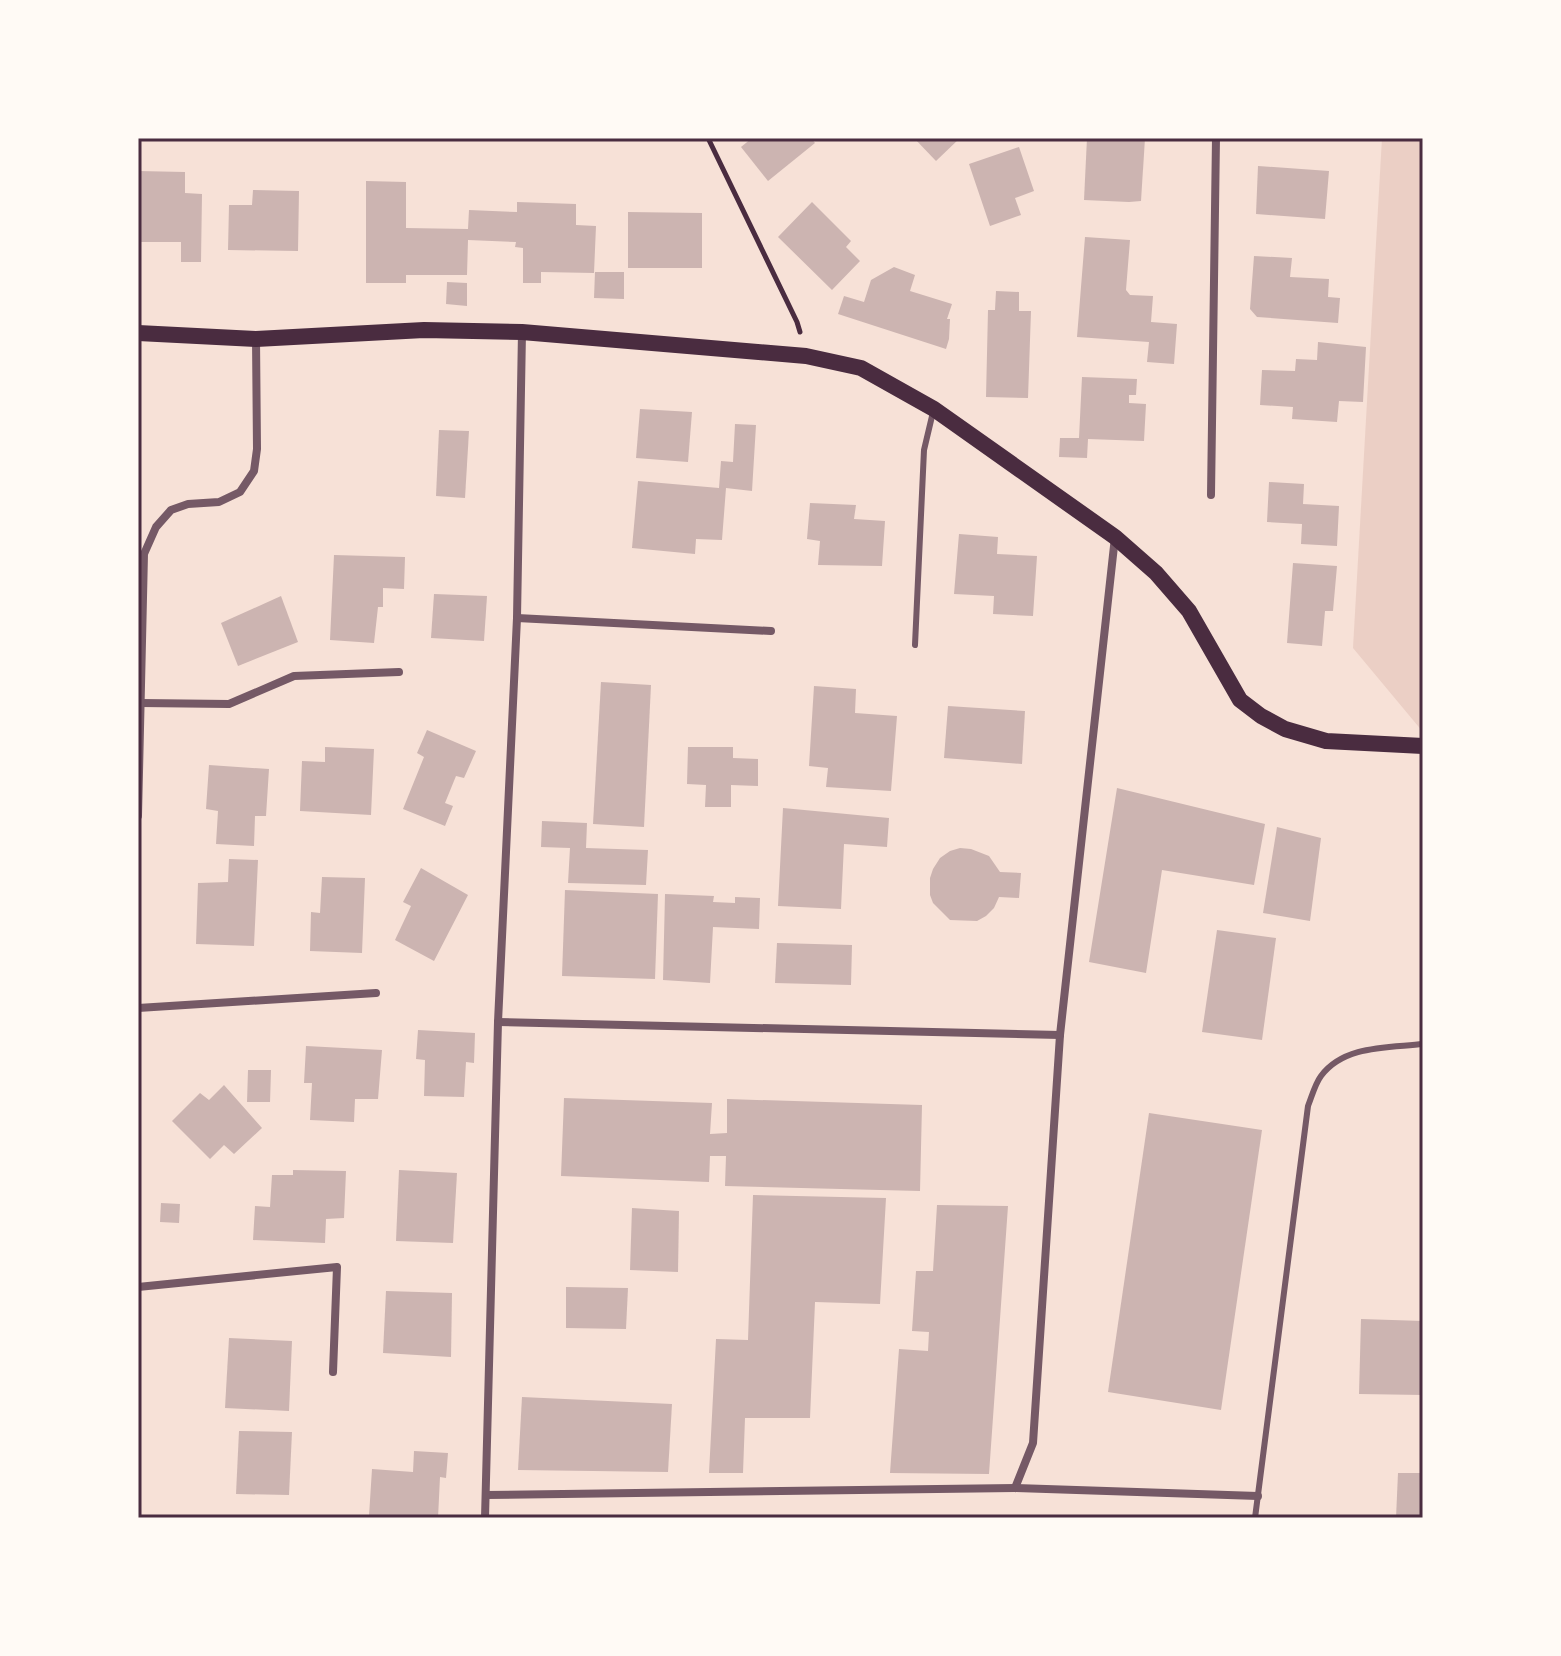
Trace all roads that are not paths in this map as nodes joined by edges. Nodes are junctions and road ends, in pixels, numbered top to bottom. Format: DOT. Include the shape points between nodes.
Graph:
graph roads {
  1 [pos="1216,138"];
  2 [pos="522,332"];
  3 [pos="138,333"];
  4 [pos="256,339"];
  5 [pos="934,409"];
  6 [pos="1211,495"];
  7 [pos="1115,537"];
  8 [pos="517,618"];
  9 [pos="771,631"];
  10 [pos="915,645"];
  11 [pos="399,672"];
  12 [pos="141,703"];
  13 [pos="1423,746"];
  14 [pos="138,816"];
  15 [pos="376,993"];
  16 [pos="138,1008"];
  17 [pos="498,1022"];
  18 [pos="1060,1035"];
  19 [pos="1423,1044"];
  20 [pos="138,1287"];
  21 [pos="333,1372"];
  22 [pos="1015,1488"];
  23 [pos="486,1495"];
  24 [pos="1258,1496"];
  25 [pos="485,1518"];
  26 [pos="1255,1518"];
  1 -- 6 [label="street"];
  2 -- 4 [label="main road" via="424,330"];
  2 -- 5 [label="main road" via="806,356 861,368"];
  2 -- 8 [label="street"];
  3 -- 4 [label="main road"];
  4 -- 12 [label="street" via="254,471 240,492 219,502 171,510 144,554"];
  5 -- 7 [label="main road"];
  5 -- 10 [label="lane" via="924,450"];
  7 -- 13 [label="main road" via="1189,611 1240,700 1261,716 1326,741"];
  7 -- 18 [label="street"];
  8 -- 9 [label="street"];
  8 -- 17 [label="street"];
  11 -- 12 [label="street" via="294,676 229,704"];
  12 -- 14 [label="street"];
  15 -- 16 [label="street"];
  17 -- 18 [label="street"];
  17 -- 23 [label="street"];
  18 -- 22 [label="street" via="1033,1443"];
  19 -- 24 [label="lane" via="1357,1051 1335,1061 1319,1078 1308,1106"];
  20 -- 21 [label="street" via="337,1267"];
  22 -- 23 [label="street"];
  22 -- 24 [label="street"];
  23 -- 25 [label="street"];
  24 -- 26 [label="lane"];
}
